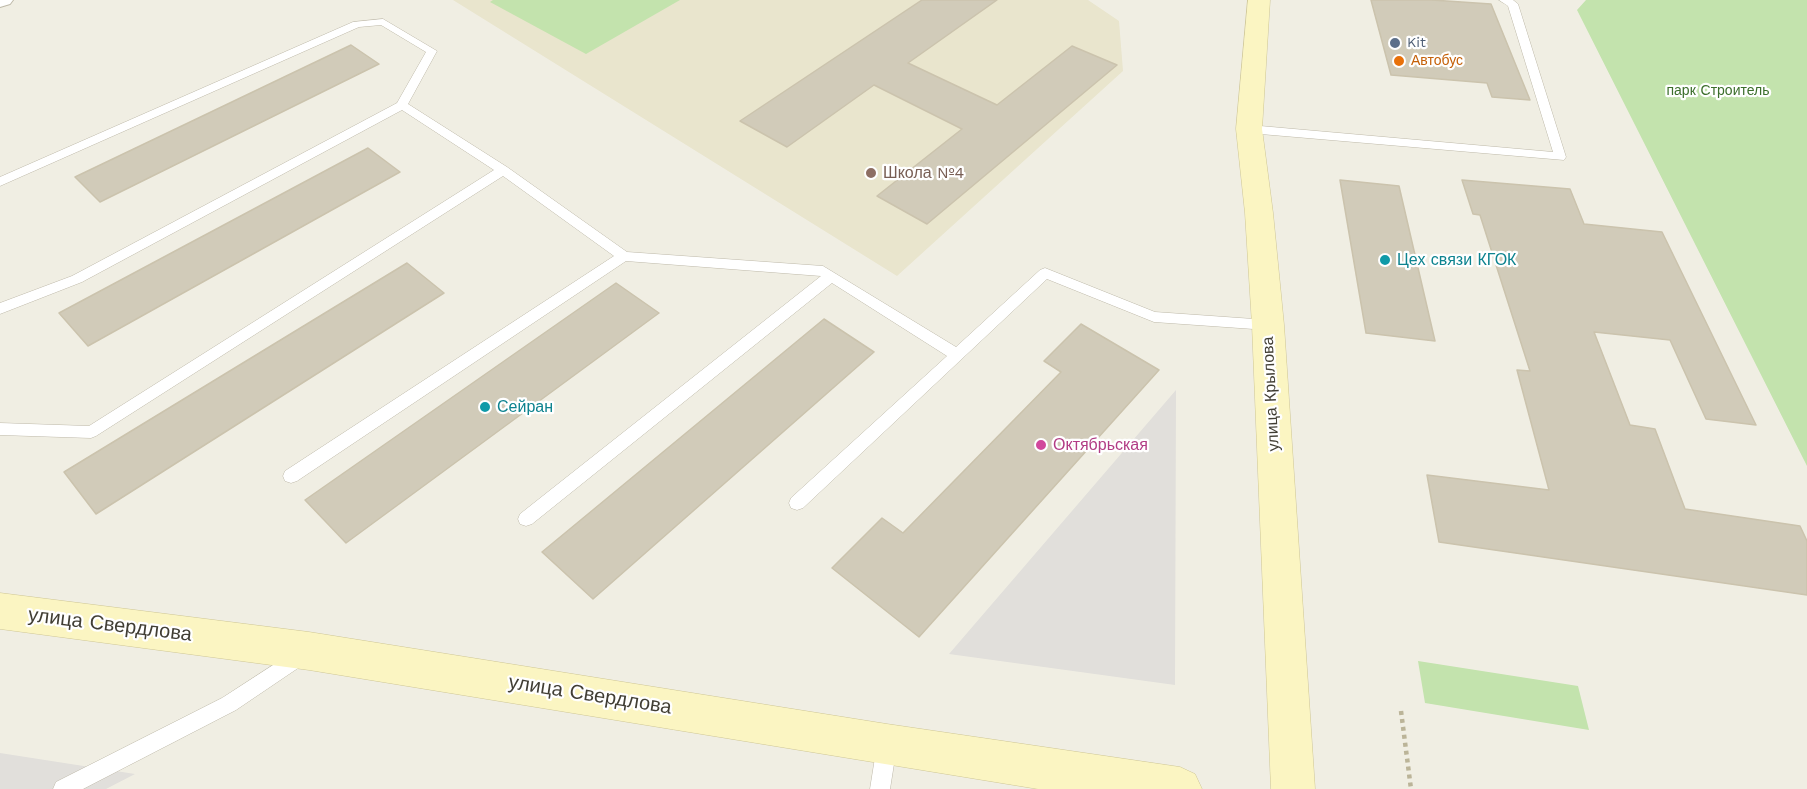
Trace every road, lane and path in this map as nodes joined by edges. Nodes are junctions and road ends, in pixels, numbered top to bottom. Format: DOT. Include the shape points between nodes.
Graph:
graph roads {
  1 [pos="1259,0"];
  2 [pos="1504,0"];
  3 [pos="402,105"];
  4 [pos="1249,129"];
  5 [pos="503,170"];
  6 [pos="0,182"];
  7 [pos="624,256"];
  8 [pos="830,277"];
  9 [pos="0,309"];
  10 [pos="1268,325"];
  11 [pos="957,355"];
  12 [pos="0,429"];
  13 [pos="291,476"];
  14 [pos="797,503"];
  15 [pos="526,519"];
  16 [pos="0,611"];
  17 [pos="309,651"];
  18 [pos="1401,711"];
  19 [pos="887,745"];
  20 [pos="63,789"];
  21 [pos="880,789"];
  22 [pos="1180,789"];
  23 [pos="1293,789"];
  24 [pos="1411,789"];
  1 -- 4 [label="main road, улица Крылова"];
  2 -- 4 [label="lane" via="1513,4 1560,157"];
  3 -- 5 [label="lane"];
  3 -- 6 [label="lane" via="432,51 383,22 357,24"];
  3 -- 9 [label="lane" via="77,279"];
  4 -- 10 [label="main road, улица Крылова"];
  5 -- 7 [label="lane"];
  5 -- 12 [label="lane" via="91,432"];
  7 -- 8 [label="lane" via="823,271"];
  7 -- 13 [label="lane"];
  8 -- 11 [label="lane"];
  8 -- 15 [label="lane"];
  10 -- 11 [label="lane" via="1154,317 1045,273"];
  10 -- 23 [label="main road, улица Крылова"];
  11 -- 14 [label="lane"];
  16 -- 17 [label="main road, улица Свердлова"];
  17 -- 19 [label="main road, улица Свердлова"];
  17 -- 20 [label="lane" via="229,704"];
  18 -- 24 [label="path"];
  19 -- 21 [label="lane"];
  19 -- 22 [label="main road, улица Свердлова"];
}
